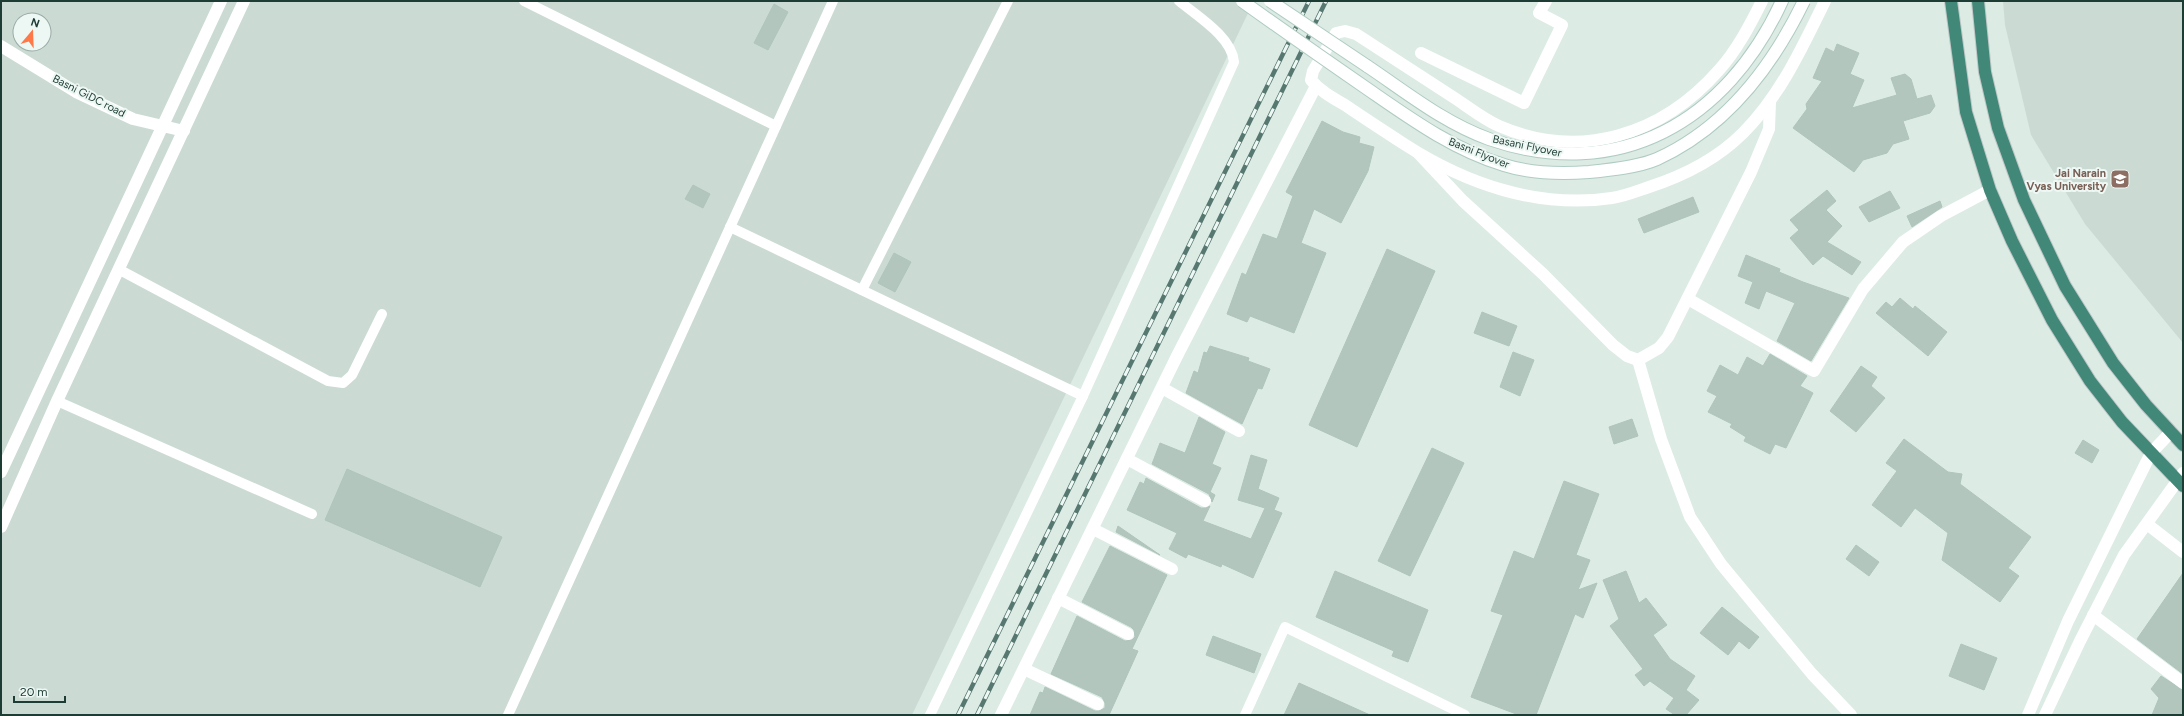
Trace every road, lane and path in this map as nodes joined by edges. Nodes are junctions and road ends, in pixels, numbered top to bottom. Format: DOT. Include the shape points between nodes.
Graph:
graph roads {
  1 [pos="221,1"];
  2 [pos="244,1"];
  3 [pos="524,1"];
  4 [pos="833,1"];
  5 [pos="1008,1"];
  6 [pos="1179,1"];
  7 [pos="1242,1"];
  8 [pos="1270,1"];
  9 [pos="1546,1"];
  10 [pos="1762,1"];
  11 [pos="1782,1"];
  12 [pos="1804,1"];
  13 [pos="1825,1"];
  14 [pos="1951,1"];
  15 [pos="1978,1"];
  16 [pos="1,46"];
  17 [pos="1422,53"];
  18 [pos="1316,86"];
  19 [pos="1770,102"];
  20 [pos="162,126"];
  21 [pos="776,126"];
  22 [pos="184,131"];
  23 [pos="1418,153"];
  24 [pos="1990,190"];
  25 [pos="730,227"];
  26 [pos="120,270"];
  27 [pos="862,290"];
  28 [pos="1688,298"];
  29 [pos="382,314"];
  30 [pos="1638,360"];
  31 [pos="1162,388"];
  32 [pos="1083,396"];
  33 [pos="57,401"];
  34 [pos="1239,431"];
  35 [pos="2171,432"];
  36 [pos="2183,445"];
  37 [pos="2151,453"];
  38 [pos="1127,459"];
  39 [pos="1,472"];
  40 [pos="2181,480"];
  41 [pos="1205,501"];
  42 [pos="312,514"];
  43 [pos="2146,524"];
  44 [pos="1,527"];
  45 [pos="1093,529"];
  46 [pos="2183,552"];
  47 [pos="1172,570"];
  48 [pos="1058,598"];
  49 [pos="2093,615"];
  50 [pos="1128,634"];
  51 [pos="1024,669"];
  52 [pos="2183,683"];
  53 [pos="1098,704"];
  54 [pos="508,715"];
  55 [pos="930,715"];
  56 [pos="1001,715"];
  57 [pos="1245,715"];
  58 [pos="1465,715"];
  59 [pos="1851,715"];
  60 [pos="2028,715"];
  61 [pos="2045,715"];
  1 -- 20 [label="street"];
  2 -- 22 [label="street"];
  3 -- 21 [label="lane"];
  4 -- 21 [label="lane"];
  5 -- 27 [label="lane"];
  6 -- 32 [label="lane" via="1223,38 1234,54 1234,62"];
  7 -- 12 [label="street, Basni Flyover, bridge" via="1440,137 1505,166 1564,174 1599,171 1656,160 1697,136 1730,110 1753,83 1778,48"];
  8 -- 11 [label="street, Basani Flyover, bridge" via="1452,123 1489,139 1523,148 1574,155 1624,148 1684,121 1728,84 1753,55"];
  9 -- 17 [label="street" via="1539,13 1562,26 1524,103"];
  10 -- 18 [label="street" via="1741,40 1702,88 1677,108 1644,127 1622,135 1592,141 1528,136 1497,125 1356,34 1345,31 1336,33 1313,71 1312,80"];
  13 -- 19 [label="street" via="1790,71"];
  14 -- 24 [label="highway" via="1966,112"];
  15 -- 35 [label="highway" via="1985,72 1998,128 2024,200 2065,286 2113,363"];
  16 -- 20 [label="street, Basni GiDC road" via="76,92 133,119"];
  18 -- 23 [label="street"];
  18 -- 31 [label="street"];
  19 -- 23 [label="street" via="1742,134 1713,158 1672,180 1614,198 1557,200 1501,191 1462,177"];
  19 -- 28 [label="street" via="1770,129 1764,144"];
  20 -- 22 [label="street, Basni GiDC road"];
  20 -- 39 [label="street"];
  21 -- 25 [label="lane"];
  22 -- 26 [label="street"];
  23 -- 30 [label="street" via="1463,201 1543,274 1613,345 1627,356"];
  24 -- 28 [label="street" via="1942,216 1903,242 1862,289 1814,371"];
  24 -- 37 [label="highway" via="2012,241 2052,320 2090,381 2122,422"];
  25 -- 27 [label="lane"];
  25 -- 54 [label="lane"];
  26 -- 29 [label="lane" via="328,381 343,383 352,375"];
  26 -- 33 [label="street"];
  27 -- 32 [label="lane"];
  28 -- 30 [label="street" via="1664,343 1648,356"];
  30 -- 59 [label="street" via="1661,439 1690,517 1721,564 1812,674"];
  31 -- 34 [label="street"];
  31 -- 38 [label="street"];
  32 -- 55 [label="lane"];
  33 -- 42 [label="lane"];
  33 -- 44 [label="street"];
  35 -- 36 [label="highway"];
  35 -- 37 [label="street"];
  37 -- 40 [label="highway"];
  37 -- 60 [label="street" via="2068,621"];
  38 -- 41 [label="street"];
  38 -- 45 [label="street"];
  40 -- 43 [label="street"];
  43 -- 46 [label="street"];
  43 -- 49 [label="street" via="2124,555"];
  45 -- 47 [label="street"];
  45 -- 48 [label="street"];
  48 -- 50 [label="street"];
  48 -- 51 [label="street"];
  49 -- 52 [label="street"];
  49 -- 61 [label="street"];
  51 -- 53 [label="street"];
  51 -- 56 [label="street"];
  57 -- 58 [label="lane" via="1285,628"];
}
